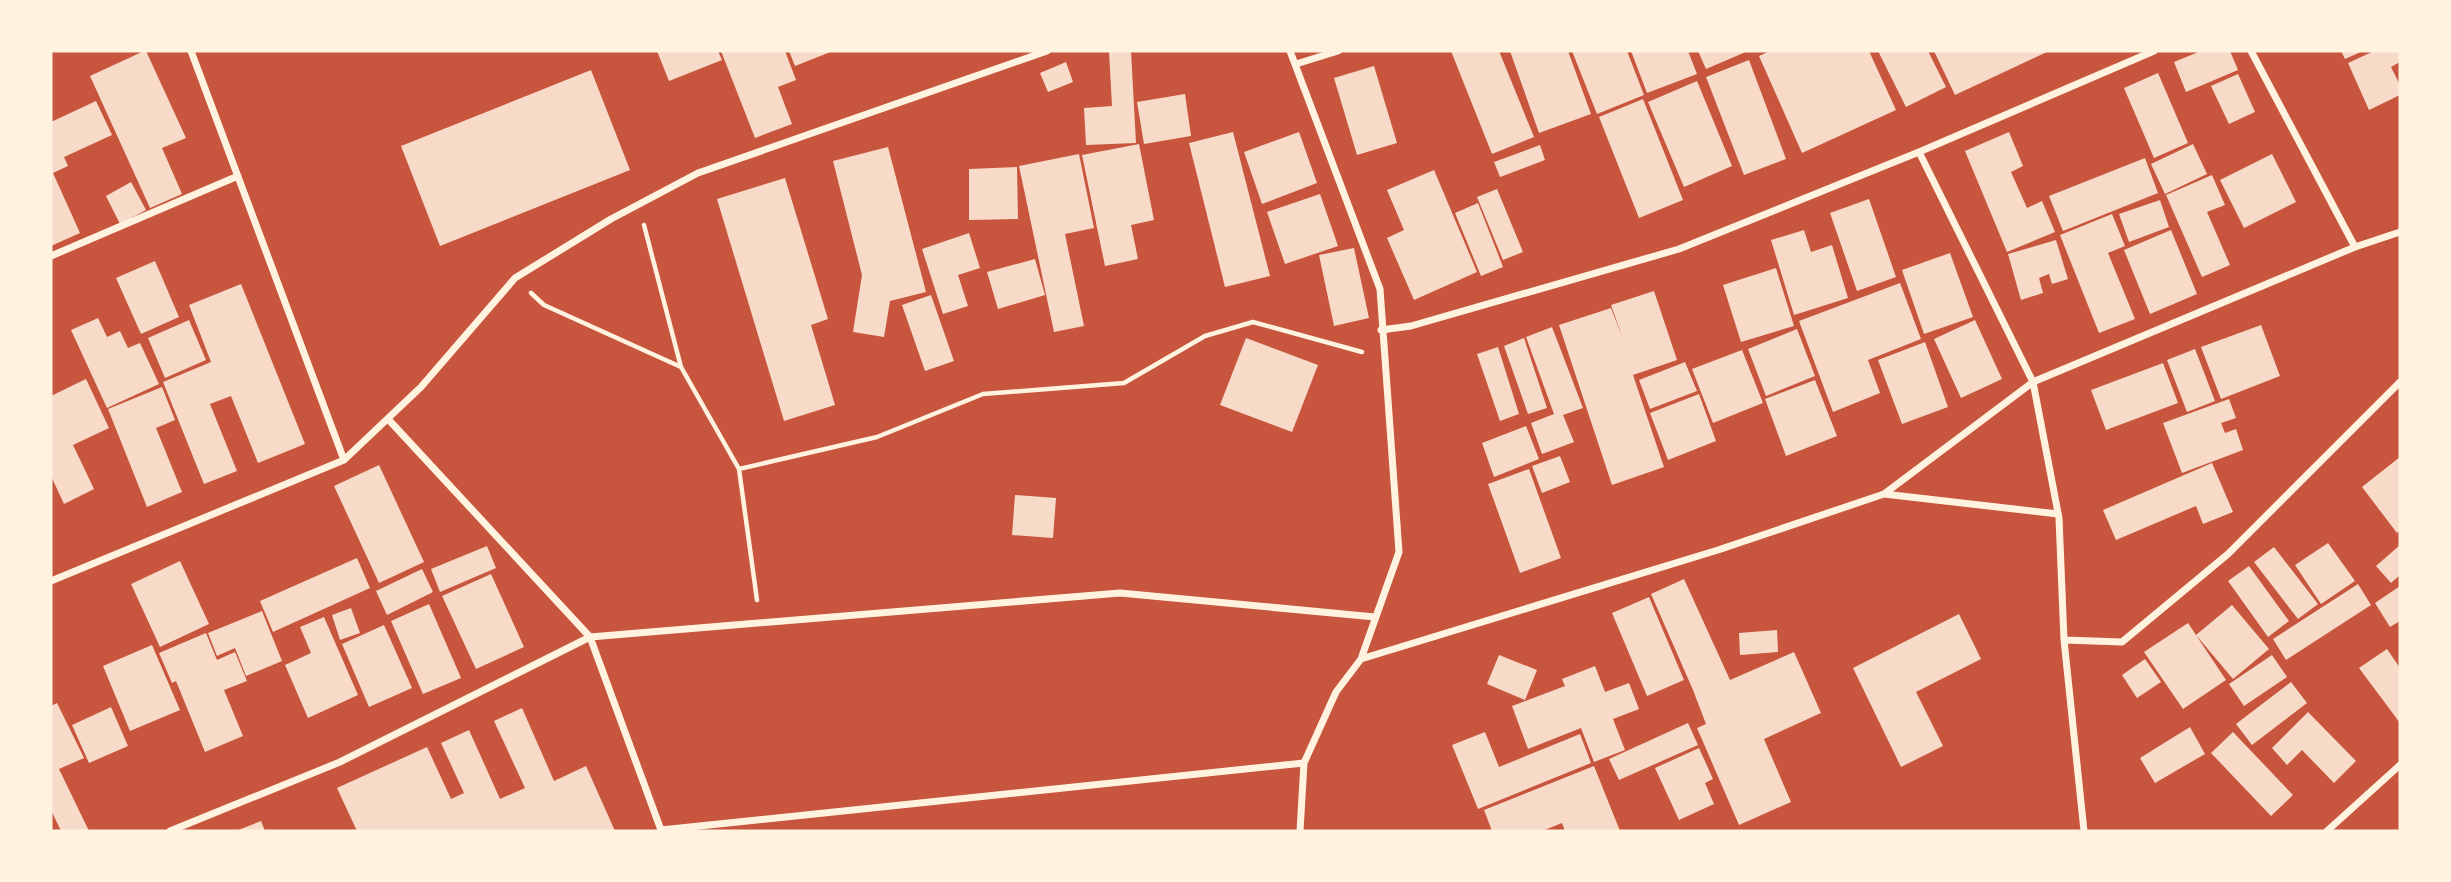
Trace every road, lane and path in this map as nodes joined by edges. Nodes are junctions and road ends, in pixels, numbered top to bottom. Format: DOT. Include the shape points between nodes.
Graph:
graph roads {
  1 [pos="191,51"];
  2 [pos="1047,51"];
  3 [pos="1290,51"];
  4 [pos="1338,51"];
  5 [pos="2154,51"];
  6 [pos="2251,51"];
  7 [pos="1296,64"];
  8 [pos="1919,152"];
  9 [pos="238,176"];
  10 [pos="636,206"];
  11 [pos="2400,232"];
  12 [pos="2355,247"];
  13 [pos="51,256"];
  14 [pos="515,278"];
  15 [pos="1381,330"];
  16 [pos="1384,356"];
  17 [pos="681,367"];
  18 [pos="2033,382"];
  19 [pos="2400,382"];
  20 [pos="388,419"];
  21 [pos="344,460"];
  22 [pos="739,469"];
  23 [pos="1884,494"];
  24 [pos="2059,514"];
  25 [pos="51,581"];
  26 [pos="1376,617"];
  27 [pos="760,623"];
  28 [pos="590,637"];
  29 [pos="2064,640"];
  30 [pos="1361,659"];
  31 [pos="1304,763"];
  32 [pos="2400,765"];
  33 [pos="170,831"];
  34 [pos="661,831"];
  35 [pos="1300,831"];
  36 [pos="2084,831"];
  37 [pos="2327,831"];
  1 -- 9 [label="street"];
  2 -- 10 [label="street" via="698,173"];
  3 -- 7 [label="street"];
  4 -- 7 [label="street"];
  5 -- 8 [label="street"];
  6 -- 12 [label="street"];
  7 -- 15 [label="street" via="1380,289"];
  8 -- 15 [label="street" via="1679,249 1411,326"];
  8 -- 18 [label="street"];
  9 -- 13 [label="street"];
  9 -- 21 [label="street"];
  10 -- 14 [label="street"];
  10 -- 17 [label="path"];
  11 -- 12 [label="street"];
  12 -- 18 [label="street"];
  14 -- 17 [label="path" via="544,305"];
  14 -- 20 [label="street" via="458,347"];
  15 -- 16 [label="street"];
  16 -- 22 [label="path" via="1252,322 1205,336 1124,383 983,394 877,437"];
  16 -- 26 [label="street" via="1399,552"];
  17 -- 22 [label="path"];
  18 -- 23 [label="street"];
  18 -- 24 [label="street"];
  19 -- 29 [label="street" via="2228,554 2122,642"];
  20 -- 21 [label="street"];
  20 -- 28 [label="street"];
  21 -- 25 [label="street"];
  22 -- 27 [label="path"];
  23 -- 24 [label="street"];
  23 -- 30 [label="street"];
  24 -- 29 [label="street"];
  26 -- 27 [label="street" via="1120,593"];
  26 -- 30 [label="street"];
  27 -- 28 [label="street"];
  28 -- 33 [label="street" via="340,762"];
  28 -- 34 [label="street"];
  29 -- 36 [label="street"];
  30 -- 31 [label="street" via="1336,692"];
  31 -- 34 [label="street"];
  31 -- 35 [label="street"];
  32 -- 37 [label="street"];
}
